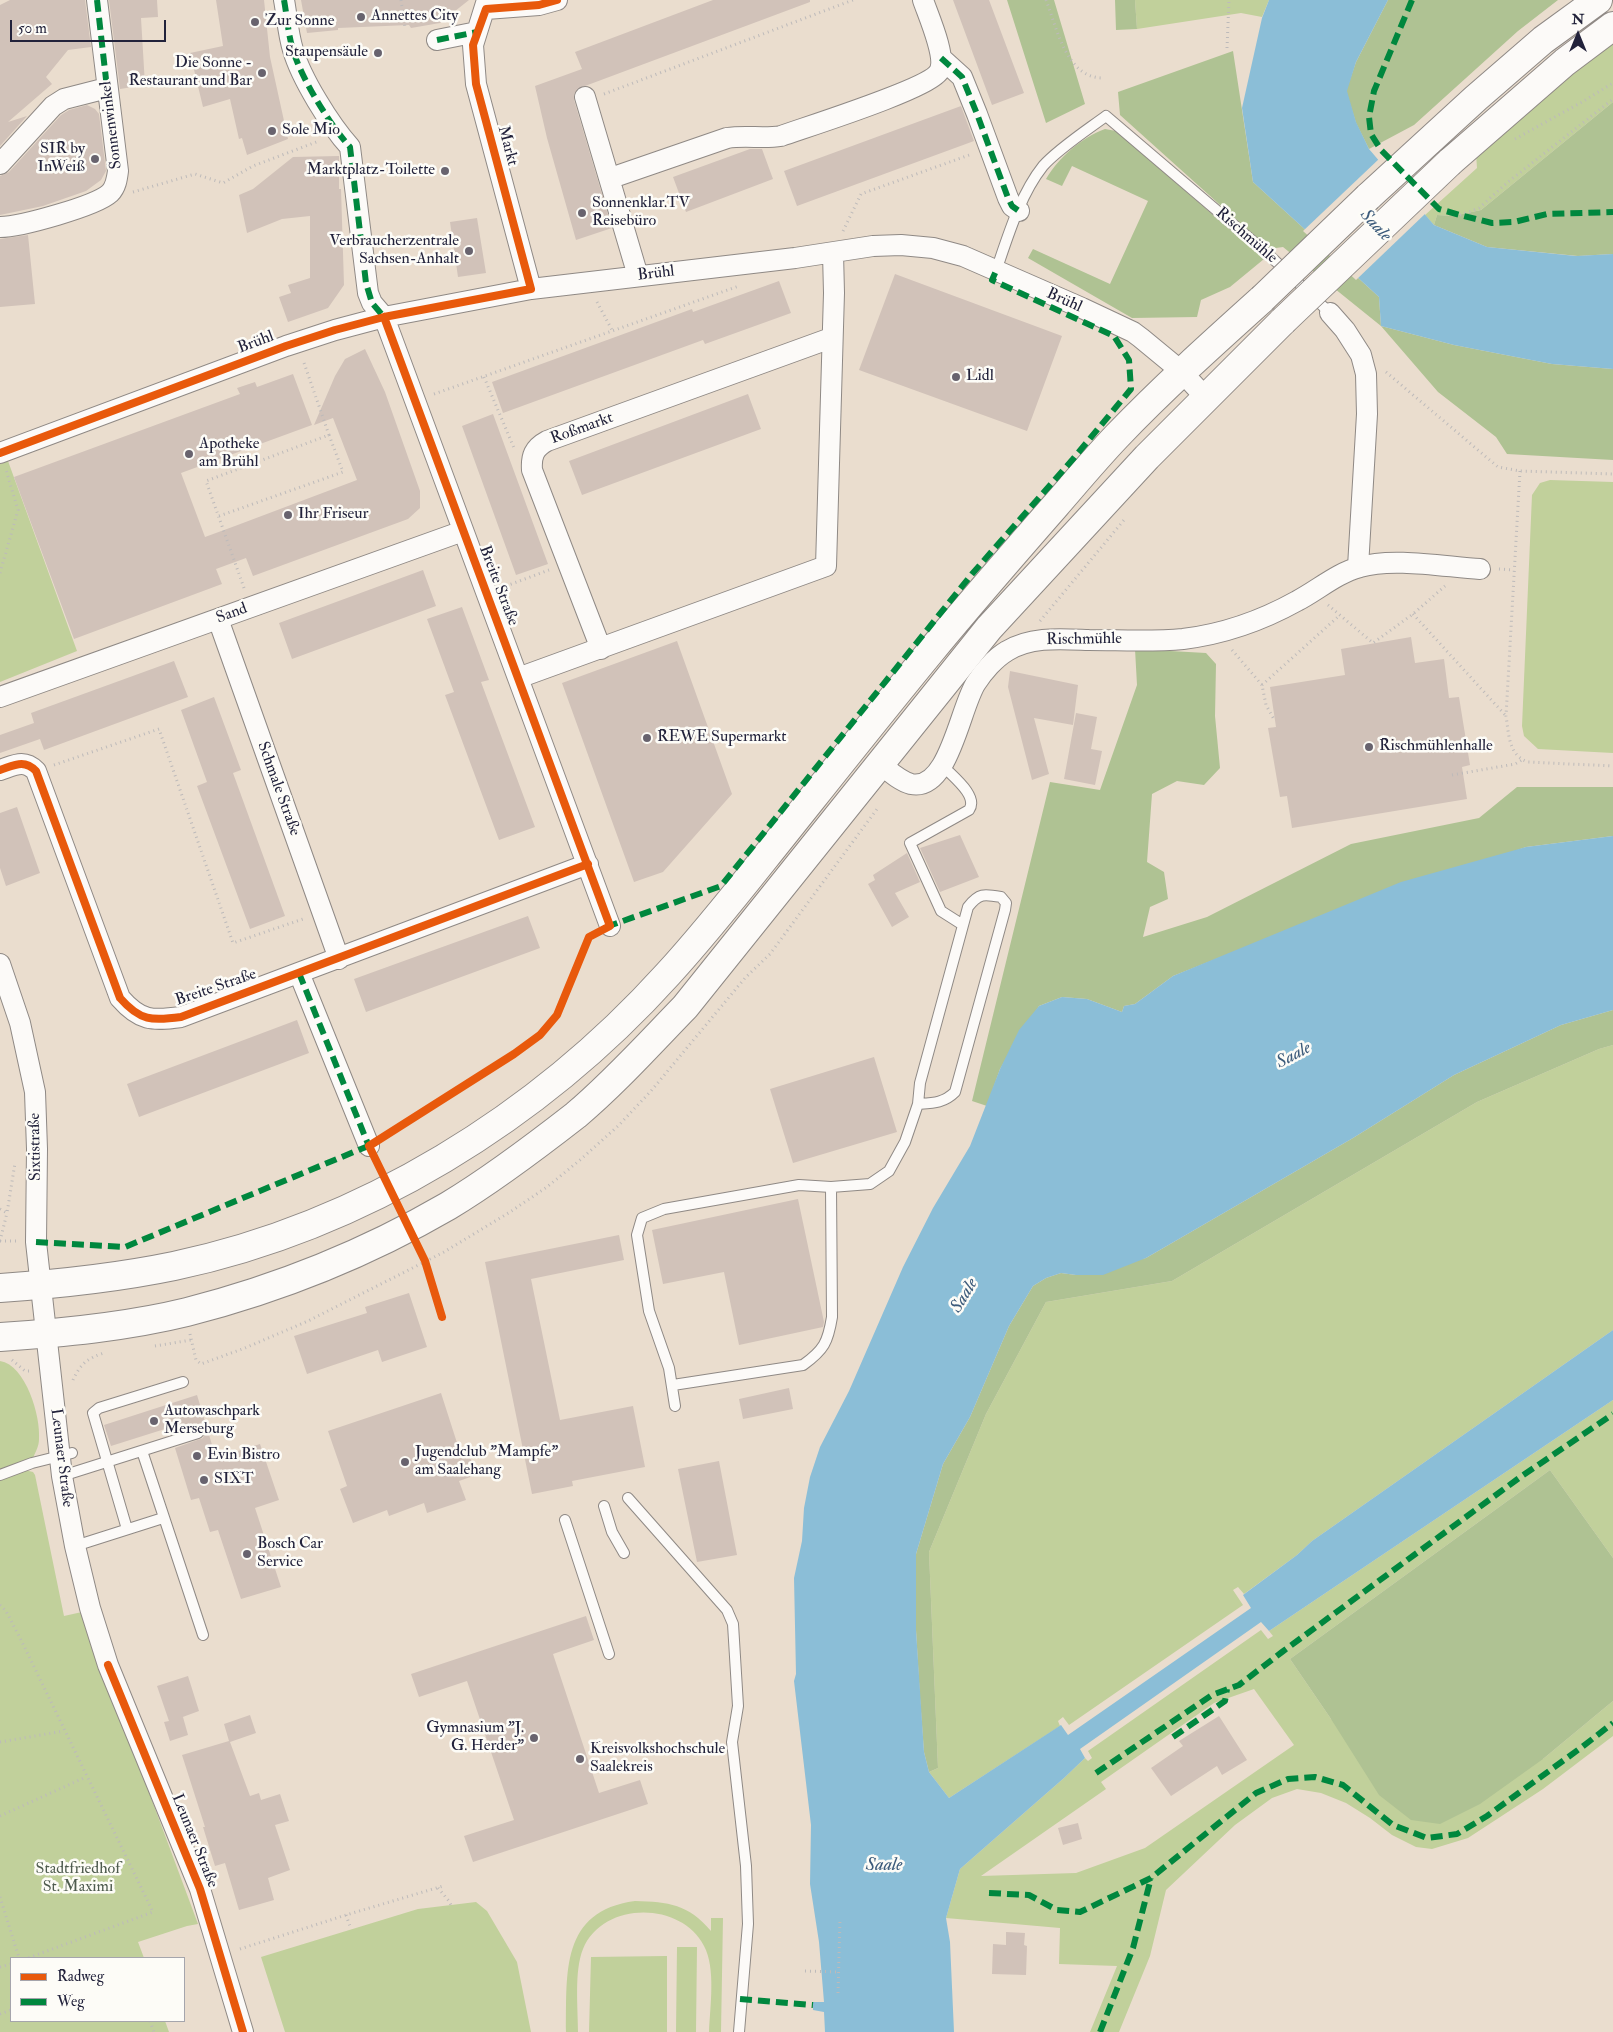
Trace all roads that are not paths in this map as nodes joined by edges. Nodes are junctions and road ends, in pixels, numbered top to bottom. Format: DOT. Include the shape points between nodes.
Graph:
graph roads {
  1 [pos="97,0"];
  2 [pos="284,0"];
  3 [pos="557,0"];
  4 [pos="923,0"];
  5 [pos="1598,0"];
  6 [pos="487,4"];
  7 [pos="1613,26"];
  8 [pos="477,32"];
  9 [pos="437,40"];
  10 [pos="941,58"];
  11 [pos="107,88"];
  12 [pos="586,98"];
  13 [pos="0,164"];
  14 [pos="611,178"];
  15 [pos="1019,211"];
  16 [pos="0,227"];
  17 [pos="839,252"];
  18 [pos="996,271"];
  19 [pos="638,276"];
  20 [pos="531,289"];
  21 [pos="1330,313"];
  22 [pos="384,317"];
  23 [pos="831,338"];
  24 [pos="1181,371"];
  25 [pos="1205,397"];
  26 [pos="0,453"];
  27 [pos="463,531"];
  28 [pos="1358,567"];
  29 [pos="1480,569"];
  30 [pos="218,619"];
  31 [pos="600,649"];
  32 [pos="518,678"];
  33 [pos="0,697"];
  34 [pos="879,763"];
  35 [pos="943,766"];
  36 [pos="0,770"];
  37 [pos="588,864"];
  38 [pos="963,925"];
  39 [pos="610,926"];
  40 [pos="339,959"];
  41 [pos="0,964"];
  42 [pos="299,973"];
  43 [pos="918,1104"];
  44 [pos="369,1146"];
  45 [pos="831,1186"];
  46 [pos="40,1285"];
  47 [pos="0,1288"];
  48 [pos="46,1334"];
  49 [pos="0,1337"];
  50 [pos="183,1382"];
  51 [pos="672,1385"];
  52 [pos="675,1406"];
  53 [pos="198,1433"];
  54 [pos="142,1451"];
  55 [pos="66,1454"];
  56 [pos="107,1463"];
  57 [pos="0,1475"];
  58 [pos="62,1476"];
  59 [pos="628,1498"];
  60 [pos="604,1506"];
  61 [pos="163,1518"];
  62 [pos="565,1520"];
  63 [pos="128,1529"];
  64 [pos="75,1546"];
  65 [pos="624,1553"];
  66 [pos="203,1635"];
  67 [pos="609,1654"];
  68 [pos="243,2032"];
  69 [pos="739,2032"];
  1 -- 11 [label="street, Sonnenwinkel"];
  2 -- 22 [label="street" via="292,50 338,134 350,147 366,283 372,303"];
  3 -- 6 [label="street" via="539,5"];
  4 -- 10 [label="street"];
  5 -- 24 [label="main road, bridge" via="1543,40 1429,141"];
  6 -- 8 [label="street, Markt"];
  7 -- 25 [label="main road, bridge" via="1565,62 1450,162"];
  8 -- 9 [label="street"];
  8 -- 20 [label="street, Markt" via="473,45 476,84"];
  10 -- 14 [label="street" via="940,70 932,79 872,104 781,136 728,138"];
  10 -- 15 [label="street" via="962,77 1008,198"];
  11 -- 13 [label="street" via="64,99 54,106"];
  11 -- 16 [label="street, Sonnenwinkel" via="118,172 115,187 95,201 43,220"];
  12 -- 14 [label="street"];
  14 -- 19 [label="street"];
  15 -- 18 [label="lane, Rischmühle"];
  15 -- 21 [label="lane, Rischmühle" via="1044,166 1106,116 1269,255"];
  17 -- 18 [label="street, Brühl" via="872,246 932,248 963,256"];
  17 -- 19 [label="street, Brühl"];
  17 -- 23 [label="street"];
  18 -- 24 [label="street, Brühl" via="1133,332"];
  19 -- 20 [label="street, Brühl"];
  20 -- 22 [label="street, Brühl"];
  21 -- 28 [label="street, Rischmühle" via="1361,355 1366,374 1367,414"];
  22 -- 26 [label="street, Brühl" via="297,343"];
  22 -- 27 [label="street, Breite Straße"];
  23 -- 31 [label="street" via="826,566"];
  23 -- 31 [label="street, Roßmarkt" via="547,441 534,452 532,470"];
  24 -- 25 [label="street, Brühl"];
  24 -- 46 [label="main road" via="1113,440 1014,552 667,976 572,1067 506,1119 428,1167 342,1211 282,1235 175,1266"];
  25 -- 34 [label="main road" via="989,628"];
  27 -- 30 [label="street, Sand"];
  27 -- 32 [label="street, Breite Straße"];
  28 -- 29 [label="street, Rischmühle" via="1403,564"];
  28 -- 35 [label="street, Rischmühle" via="1232,630 1183,639 1053,639 1020,644 996,660 976,684"];
  30 -- 33 [label="street, Sand"];
  30 -- 40 [label="street, Schmale Straße"];
  31 -- 32 [label="street"];
  32 -- 37 [label="street, Breite Straße"];
  34 -- 35 [label="street, Rischmühle" via="911,784 930,780"];
  34 -- 48 [label="main road" via="685,1008 577,1113 521,1157 449,1205 399,1232 306,1273 186,1312"];
  35 -- 38 [label="lane" via="968,793 972,806 910,843 942,911"];
  36 -- 42 [label="street, Breite Straße" via="20,764 30,765 36,771 120,998 143,1018 160,1020 181,1016"];
  37 -- 39 [label="street, Breite Straße"];
  37 -- 40 [label="street, Breite Straße"];
  38 -- 43 [label="lane" via="920,1083"];
  38 -- 43 [label="lane" via="968,907 976,897 986,894 1001,897 1006,903 955,1092 939,1102"];
  40 -- 42 [label="street, Breite Straße"];
  41 -- 46 [label="street, Sixtistraße" via="20,1023 35,1092 36,1242"];
  42 -- 44 [label="street"];
  43 -- 45 [label="lane" via="905,1142 889,1171 870,1184"];
  45 -- 51 [label="lane" via="832,1317 829,1337 819,1354 803,1365"];
  45 -- 51 [label="lane" via="799,1185 664,1209 642,1218 637,1235 649,1311"];
  46 -- 47 [label="main road"];
  46 -- 48 [label="street, Sixtistraße"];
  48 -- 49 [label="main road"];
  48 -- 55 [label="street, Leunaer Straße"];
  50 -- 56 [label="lane" via="94,1410 92,1416"];
  51 -- 52 [label="lane"];
  53 -- 54 [label="lane"];
  54 -- 56 [label="lane"];
  54 -- 61 [label="lane"];
  55 -- 57 [label="lane"];
  55 -- 58 [label="street, Leunaer Straße"];
  56 -- 58 [label="lane"];
  56 -- 63 [label="lane"];
  58 -- 64 [label="street, Leunaer Straße"];
  59 -- 69 [label="lane" via="727,1610 733,1624 738,1706 732,1742 746,1866 748,1924"];
  60 -- 65 [label="lane" via="612,1532"];
  61 -- 63 [label="lane"];
  61 -- 66 [label="lane"];
  62 -- 67 [label="lane"];
  63 -- 64 [label="lane"];
  64 -- 68 [label="street, Leunaer Straße" via="108,1665 200,1889"];
}
